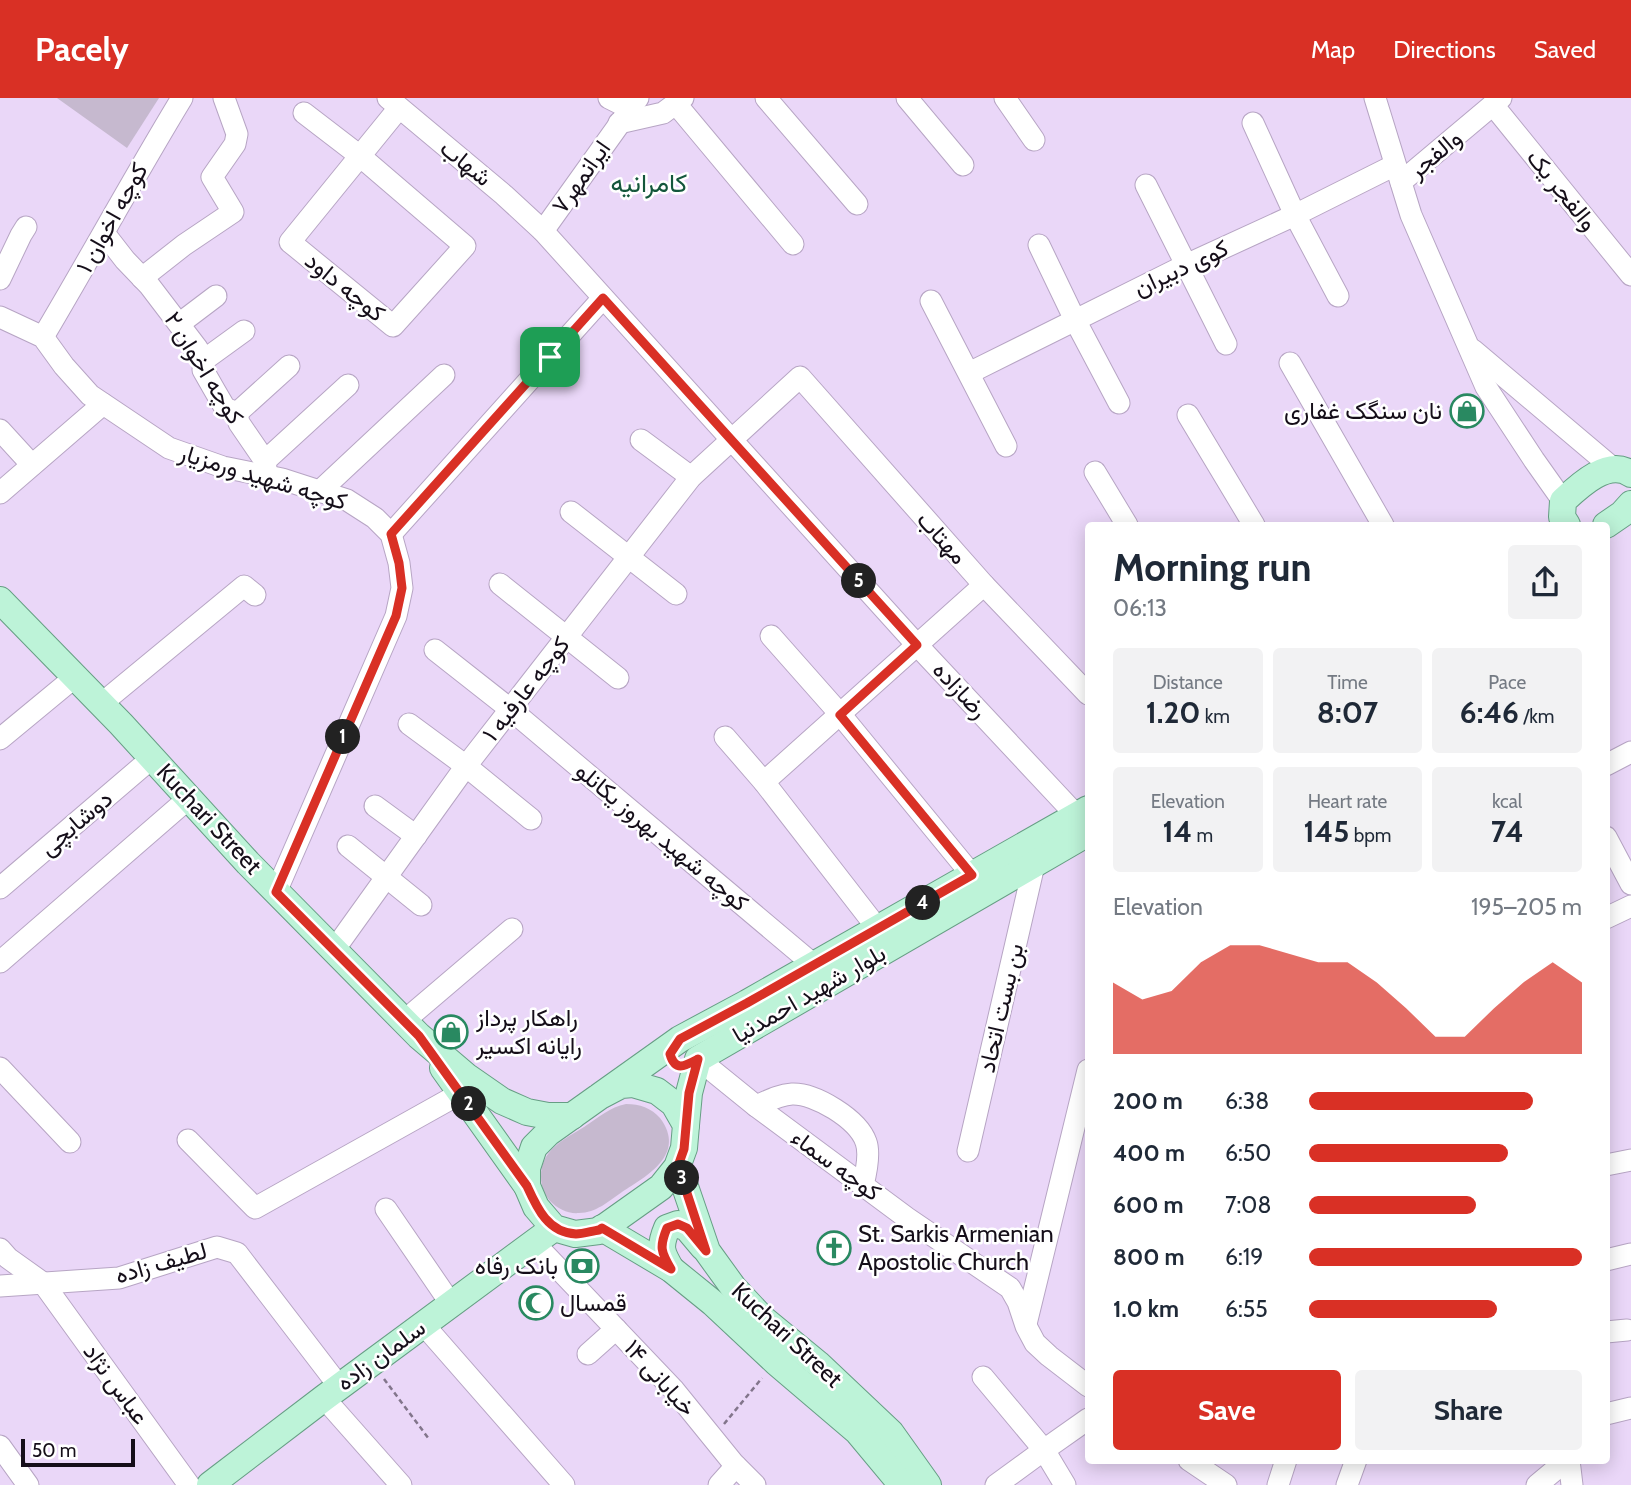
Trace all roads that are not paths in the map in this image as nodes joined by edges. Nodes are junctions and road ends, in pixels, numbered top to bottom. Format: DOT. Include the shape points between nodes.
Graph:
graph roads {
  1 [pos="182,98"];
  2 [pos="224,98"];
  3 [pos="609,98"];
  4 [pos="766,98"];
  5 [pos="907,98"];
  6 [pos="1375,98"];
  7 [pos="1008,99"];
  8 [pos="680,101"];
  9 [pos="1497,102"];
  10 [pos="394,103"];
  11 [pos="629,110"];
  12 [pos="304,113"];
  13 [pos="1253,123"];
  14 [pos="1034,140"];
  15 [pos="360,156"];
  16 [pos="963,165"];
  17 [pos="1398,174"];
  18 [pos="1146,185"];
  19 [pos="857,204"];
  20 [pos="1295,215"];
  21 [pos="26,227"];
  22 [pos="543,231"];
  23 [pos="104,233"];
  24 [pos="793,244"];
  25 [pos="1039,245"];
  26 [pos="1186,265"];
  27 [pos="1631,275"];
  28 [pos="142,278"];
  29 [pos="0,279"];
  30 [pos="216,296"];
  31 [pos="1338,296"];
  32 [pos="603,298"];
  33 [pos="931,301"];
  34 [pos="0,317"];
  35 [pos="1075,320"];
  36 [pos="179,324"];
  37 [pos="244,331"];
  38 [pos="43,337"];
  39 [pos="1226,344"];
  40 [pos="1469,346"];
  41 [pos="204,360"];
  42 [pos="1290,363"];
  43 [pos="289,366"];
  44 [pos="969,373"];
  45 [pos="444,375"];
  46 [pos="800,377"];
  47 [pos="348,385"];
  48 [pos="1119,403"];
  49 [pos="103,404"];
  50 [pos="237,413"];
  51 [pos="1188,415"];
  52 [pos="0,430"];
  53 [pos="641,440"];
  54 [pos="731,440"];
  55 [pos="1006,446"];
  56 [pos="32,465"];
  57 [pos="266,469"];
  58 [pos="1625,469"];
  59 [pos="1095,472"];
  60 [pos="691,477"];
  61 [pos="320,491"];
  62 [pos="0,493"];
  63 [pos="571,512"];
  64 [pos="1562,517"];
  65 [pos="1125,522"];
  66 [pos="1252,522"];
  67 [pos="1380,522"];
  68 [pos="391,534"];
  69 [pos="629,556"];
  70 [pos="500,584"];
  71 [pos="984,585"];
  72 [pos="676,594"];
  73 [pos="256,595"];
  74 [pos="0,600"];
  75 [pos="771,636"];
  76 [pos="566,638"];
  77 [pos="917,645"];
  78 [pos="435,650"];
  79 [pos="75,677"];
  80 [pos="618,678"];
  81 [pos="1085,691"];
  82 [pos="101,704"];
  83 [pos="510,709"];
  84 [pos="840,715"];
  85 [pos="409,724"];
  86 [pos="725,737"];
  87 [pos="0,740"];
  88 [pos="1631,752"];
  89 [pos="152,758"];
  90 [pos="1610,763"];
  91 [pos="466,766"];
  92 [pos="764,782"];
  93 [pos="189,798"];
  94 [pos="375,806"];
  95 [pos="531,819"];
  96 [pos="1085,819"];
  97 [pos="416,836"];
  98 [pos="1610,845"];
  99 [pos="348,846"];
  100 [pos="1034,864"];
  101 [pos="972,875"];
  102 [pos="387,876"];
  103 [pos="1631,884"];
  104 [pos="0,888"];
  105 [pos="276,892"];
  106 [pos="421,905"];
  107 [pos="1631,906"];
  108 [pos="1610,916"];
  109 [pos="512,929"];
  110 [pos="878,929"];
  111 [pos="334,950"];
  112 [pos="0,962"];
  113 [pos="814,965"];
  114 [pos="411,1028"];
  115 [pos="680,1039"];
  116 [pos="698,1059"];
  117 [pos="0,1068"];
  118 [pos="1085,1082"];
  119 [pos="461,1093"];
  120 [pos="600,1096"];
  121 [pos="756,1106"];
  122 [pos="572,1116"];
  123 [pos="686,1125"];
  124 [pos="188,1140"];
  125 [pos="70,1142"];
  126 [pos="968,1151"];
  127 [pos="1631,1160"];
  128 [pos="1610,1165"];
  129 [pos="678,1166"];
  130 [pos="863,1185"];
  131 [pos="527,1186"];
  132 [pos="386,1209"];
  133 [pos="602,1228"];
  134 [pos="544,1235"];
  135 [pos="0,1249"];
  136 [pos="706,1251"];
  137 [pos="1631,1254"];
  138 [pos="1610,1259"];
  139 [pos="671,1269"];
  140 [pos="43,1283"];
  141 [pos="0,1286"];
  142 [pos="451,1304"];
  143 [pos="423,1324"];
  144 [pos="1026,1326"];
  145 [pos="616,1329"];
  146 [pos="588,1354"];
  147 [pos="983,1377"];
  148 [pos="1085,1385"];
  149 [pos="331,1392"];
  150 [pos="1631,1408"];
  151 [pos="1610,1414"];
  152 [pos="1085,1421"];
  153 [pos="0,1446"];
  154 [pos="1044,1450"];
  155 [pos="1285,1464"];
  156 [pos="1355,1464"];
  157 [pos="1563,1464"];
  158 [pos="1569,1464"];
  159 [pos="736,1466"];
  160 [pos="1210,1466"];
  161 [pos="28,1485"];
  162 [pos="189,1485"];
  163 [pos="210,1485"];
  164 [pos="401,1485"];
  165 [pos="564,1485"];
  166 [pos="719,1485"];
  167 [pos="755,1485"];
  168 [pos="902,1485"];
  169 [pos="928,1485"];
  170 [pos="996,1485"];
  171 [pos="1065,1485"];
  172 [pos="1226,1485"];
  173 [pos="1278,1485"];
  174 [pos="1347,1485"];
  175 [pos="1537,1485"];
  176 [pos="1572,1485"];
  1 -- 23 [label="street, کوچه اخوان ۱"];
  2 -- 28 [label="street" via="237,134 212,177 233,212"];
  3 -- 11 [label="street"];
  4 -- 19 [label="street"];
  5 -- 16 [label="street"];
  6 -- 17 [label="street"];
  7 -- 14 [label="street"];
  8 -- 11 [label="street" via="663,113"];
  8 -- 24 [label="street"];
  9 -- 17 [label="street, والفجر"];
  9 -- 27 [label="street, والفجر یک"];
  10 -- 15 [label="street, کوچه داود"];
  10 -- 22 [label="street, شهاب"];
  11 -- 22 [label="street, ایرانمهر۷"];
  12 -- 15 [label="street"];
  13 -- 20 [label="street"];
  15 -- 15 [label="street, کوچه داود" via="290,242 393,326 465,246"];
  17 -- 20 [label="street, کوی دبیران"];
  17 -- 40 [label="street" via="1411,215"];
  18 -- 26 [label="street"];
  20 -- 26 [label="street, کوی دبیران"];
  20 -- 31 [label="street"];
  21 -- 29 [label="street"];
  22 -- 32 [label="street, شهاب"];
  23 -- 28 [label="street, کوچه اخوان ۲"];
  23 -- 38 [label="street, کوچه اخوان ۱"];
  25 -- 35 [label="street"];
  26 -- 35 [label="street, کوی دبیران"];
  26 -- 39 [label="street"];
  28 -- 36 [label="street, کوچه اخوان ۲"];
  30 -- 36 [label="street"];
  32 -- 54 [label="street, رضازاده"];
  32 -- 68 [label="street"];
  33 -- 44 [label="street"];
  34 -- 38 [label="street"];
  35 -- 44 [label="street, کوی دبیران"];
  35 -- 48 [label="street"];
  36 -- 41 [label="street, کوچه اخوان ۲"];
  37 -- 41 [label="street"];
  38 -- 49 [label="street, کوچه شهید ورمزیار" via="64,366"];
  40 -- 58 [label="street"];
  40 -- 64 [label="street" via="1486,387 1534,460"];
  41 -- 50 [label="street, کوچه اخوان ۲" via="204,370 225,408"];
  42 -- 67 [label="street"];
  43 -- 50 [label="street"];
  44 -- 55 [label="street"];
  45 -- 61 [label="street"];
  46 -- 54 [label="street, کوچه عارفیه ۱"];
  46 -- 71 [label="street, مهتاب"];
  47 -- 57 [label="street"];
  49 -- 56 [label="street"];
  49 -- 57 [label="street, کوچه شهید ورمزیار" via="169,447 223,467"];
  50 -- 57 [label="street, کوچه اخوان ۲"];
  51 -- 66 [label="street"];
  52 -- 56 [label="street"];
  53 -- 60 [label="street"];
  54 -- 60 [label="street, کوچه عارفیه ۱"];
  54 -- 77 [label="street, رضازاده"];
  56 -- 62 [label="street"];
  57 -- 61 [label="street, کوچه شهید ورمزیار"];
  58 -- 64 [label="main road" via="1606,470 1593,478"];
  59 -- 65 [label="street"];
  60 -- 69 [label="street, کوچه عارفیه ۱"];
  61 -- 68 [label="street, کوچه شهید ورمزیار" via="347,500"];
  63 -- 69 [label="street"];
  68 -- 105 [label="street" via="402,588 396,616"];
  69 -- 72 [label="street"];
  69 -- 76 [label="street, کوچه عارفیه ۱"];
  70 -- 76 [label="street"];
  71 -- 77 [label="street"];
  71 -- 81 [label="street, مهتاب"];
  73 -- 82 [label="street" via="244,586"];
  74 -- 79 [label="main road, Kuchari Street"];
  75 -- 84 [label="street"];
  76 -- 80 [label="street"];
  76 -- 83 [label="street, کوچه عارفیه ۱"];
  77 -- 84 [label="street"];
  77 -- 96 [label="street, رضازاده"];
  78 -- 83 [label="street, کوچه شهید بهروز یکانلو"];
  79 -- 82 [label="main road, Kuchari Street"];
  79 -- 87 [label="street"];
  82 -- 89 [label="main road, Kuchari Street"];
  83 -- 91 [label="street, کوچه عارفیه ۱"];
  83 -- 113 [label="street, کوچه شهید بهروز یکانلو"];
  84 -- 92 [label="street"];
  84 -- 101 [label="street"];
  85 -- 91 [label="street"];
  86 -- 92 [label="street"];
  88 -- 90 [label="street"];
  89 -- 93 [label="main road, Kuchari Street"];
  89 -- 104 [label="street, دوشابچی"];
  91 -- 95 [label="street"];
  91 -- 97 [label="street, کوچه عارفیه ۱"];
  92 -- 110 [label="street"];
  93 -- 105 [label="main road, Kuchari Street"];
  93 -- 112 [label="street"];
  94 -- 97 [label="street"];
  96 -- 100 [label="main road, بلوار شهید احمدنیا"];
  96 -- 101 [label="main road, بلوار شهید احمدنیا"];
  97 -- 102 [label="street, کوچه عارفیه ۱"];
  98 -- 103 [label="street"];
  99 -- 102 [label="street"];
  100 -- 116 [label="main road, بلوار شهید احمدنیا"];
  100 -- 126 [label="street, بن بست اتحاد"];
  101 -- 110 [label="main road, بلوار شهید احمدنیا"];
  102 -- 106 [label="street"];
  102 -- 111 [label="street, کوچه عارفیه ۱"];
  105 -- 111 [label="main road, Kuchari Street"];
  107 -- 108 [label="street"];
  109 -- 114 [label="street"];
  110 -- 113 [label="main road, بلوار شهید احمدنیا"];
  111 -- 114 [label="main road, Kuchari Street"];
  113 -- 115 [label="main road, بلوار شهید احمدنیا"];
  114 -- 119 [label="main road, Kuchari Street"];
  114 -- 122 [label="main road, Kuchari Street" via="502,1101 527,1112"];
  115 -- 116 [label="main road" via="670,1054 672,1062 685,1066"];
  115 -- 120 [label="main road, بلوار شهید احمدنیا"];
  116 -- 121 [label="street, کوچه سماء"];
  116 -- 123 [label="main road"];
  117 -- 125 [label="street"];
  118 -- 144 [label="street"];
  119 -- 124 [label="street" via="255,1208"];
  119 -- 131 [label="main road, Kuchari Street"];
  120 -- 122 [label="main road"];
  120 -- 123 [label="main road" via="634,1084 657,1091 674,1104"];
  121 -- 130 [label="street, کوچه سماء"];
  121 -- 130 [label="street" via="795,1094 823,1101 854,1123 867,1142"];
  122 -- 131 [label="main road" via="534,1147"];
  123 -- 129 [label="main road"];
  127 -- 128 [label="street"];
  129 -- 133 [label="main road" via="661,1187"];
  129 -- 136 [label="main road, Kuchari Street"];
  130 -- 144 [label="street, کوچه سماء" via="1010,1288"];
  131 -- 134 [label="main road"];
  132 -- 142 [label="street"];
  133 -- 134 [label="main road"];
  133 -- 139 [label="main road, Kuchari Street"];
  134 -- 142 [label="main road, سلمان زاده"];
  134 -- 145 [label="street, خیابانی ۱۴"];
  135 -- 140 [label="street, عباس نژاد"];
  136 -- 139 [label="main road" via="687,1228 678,1224 667,1228 662,1253"];
  136 -- 169 [label="main road, Kuchari Street" via="762,1318 891,1433"];
  137 -- 138 [label="street"];
  139 -- 168 [label="main road, Kuchari Street" via="857,1431"];
  140 -- 141 [label="street, لطیف زاده"];
  140 -- 149 [label="street, لطیف زاده" via="119,1278 217,1247 237,1253"];
  140 -- 162 [label="street, عباس نژاد"];
  142 -- 143 [label="main road, سلمان زاده"];
  143 -- 149 [label="main road, سلمان زاده"];
  143 -- 165 [label="street"];
  144 -- 148 [label="street, کوچه سماء" via="1035,1343"];
  145 -- 146 [label="street"];
  145 -- 159 [label="street, خیابانی ۱۴"];
  147 -- 154 [label="street"];
  149 -- 163 [label="main road, سلمان زاده"];
  149 -- 164 [label="street, لطیف زاده"];
  150 -- 151 [label="street"];
  152 -- 154 [label="street"];
  153 -- 161 [label="street"];
  154 -- 170 [label="street"];
  154 -- 171 [label="street"];
  155 -- 173 [label="street"];
  156 -- 174 [label="street"];
  157 -- 175 [label="street"];
  158 -- 176 [label="street"];
  159 -- 166 [label="street"];
  159 -- 167 [label="street, خیابانی ۱۴"];
  160 -- 172 [label="street"];
}
